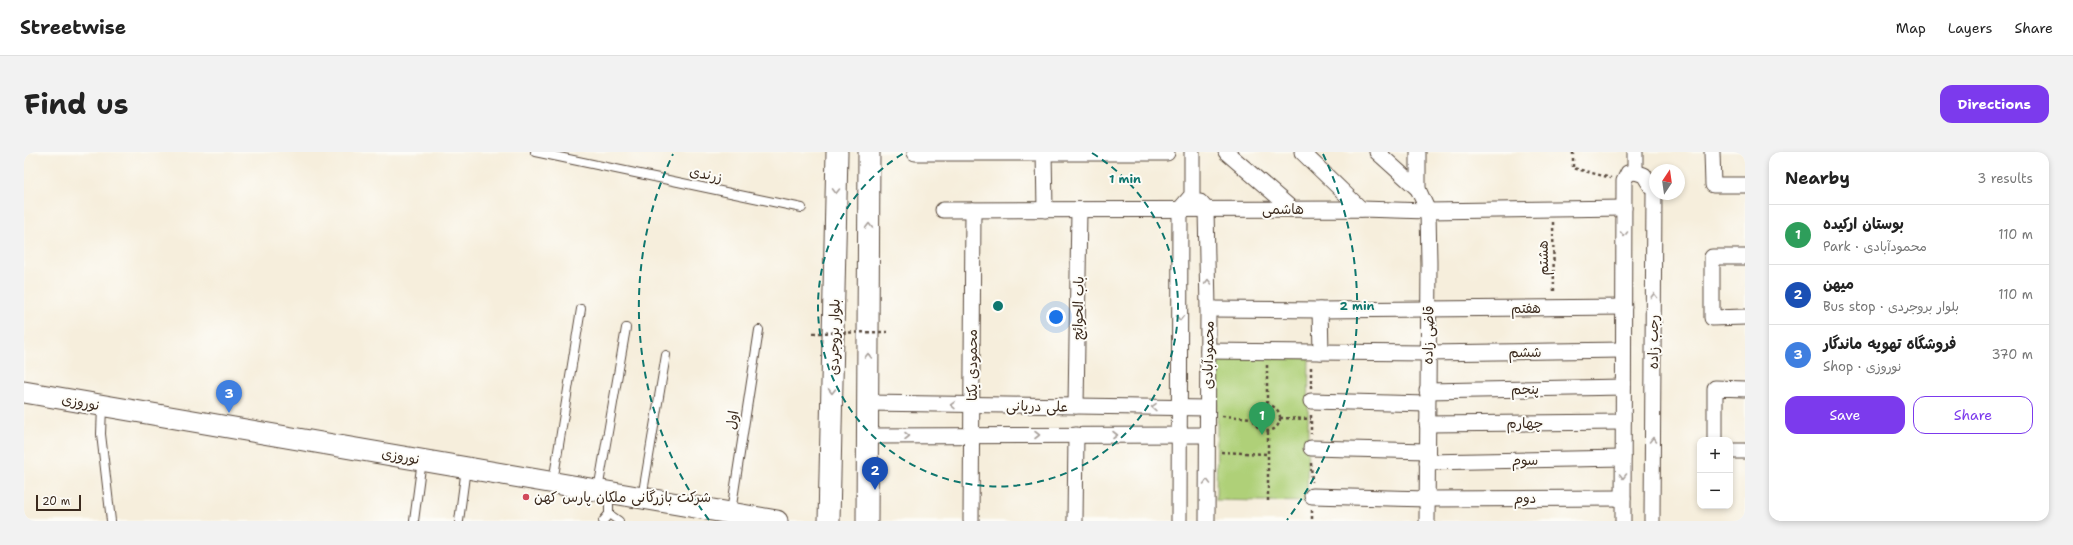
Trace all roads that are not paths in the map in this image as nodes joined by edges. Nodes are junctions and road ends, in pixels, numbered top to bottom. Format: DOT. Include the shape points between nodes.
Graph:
graph roads {
  1 [pos="534,152"];
  2 [pos="837,152"];
  3 [pos="869,152"];
  4 [pos="1192,152"];
  5 [pos="1226,152"];
  6 [pos="1377,152"];
  7 [pos="1418,152"];
  8 [pos="1635,152"];
  9 [pos="1712,152"];
  10 [pos="915,153"];
  11 [pos="1044,153"];
  12 [pos="1167,153"];
  13 [pos="1306,153"];
  14 [pos="1630,176"];
  15 [pos="1649,182"];
  16 [pos="1745,185"];
  17 [pos="1418,189"];
  18 [pos="1192,195"];
  19 [pos="1654,200"];
  20 [pos="802,208"];
  21 [pos="1624,208"];
  22 [pos="1180,209"];
  23 [pos="1206,209"];
  24 [pos="1292,209"];
  25 [pos="1362,209"];
  26 [pos="943,210"];
  27 [pos="973,210"];
  28 [pos="1045,210"];
  29 [pos="1079,210"];
  30 [pos="1428,211"];
  31 [pos="1745,257"];
  32 [pos="1624,307"];
  33 [pos="1428,308"];
  34 [pos="581,309"];
  35 [pos="1208,309"];
  36 [pos="1320,310"];
  37 [pos="1745,317"];
  38 [pos="626,328"];
  39 [pos="759,330"];
  40 [pos="1623,350"];
  41 [pos="1208,351"];
  42 [pos="1316,352"];
  43 [pos="1427,353"];
  44 [pos="666,355"];
  45 [pos="1623,387"];
  46 [pos="1745,389"];
  47 [pos="24,392"];
  48 [pos="1427,398"];
  49 [pos="1311,401"];
  50 [pos="868,403"];
  51 [pos="102,405"];
  52 [pos="972,405"];
  53 [pos="1076,406"];
  54 [pos="1179,408"];
  55 [pos="1207,412"];
  56 [pos="1623,422"];
  57 [pos="1427,424"];
  58 [pos="972,435"];
  59 [pos="1076,435"];
  60 [pos="1180,435"];
  61 [pos="1207,435"];
  62 [pos="868,436"];
  63 [pos="1715,437"];
  64 [pos="1311,448"];
  65 [pos="1733,451"];
  66 [pos="1745,452"];
  67 [pos="1427,456"];
  68 [pos="1623,458"];
  69 [pos="422,460"];
  70 [pos="466,467"];
  71 [pos="553,482"];
  72 [pos="604,491"];
  73 [pos="1312,496"];
  74 [pos="642,498"];
  75 [pos="1623,498"];
  76 [pos="1427,499"];
  77 [pos="731,513"];
  78 [pos="609,514"];
  79 [pos="111,521"];
  80 [pos="414,521"];
  81 [pos="459,521"];
  82 [pos="603,521"];
  83 [pos="619,521"];
  84 [pos="777,521"];
  85 [pos="829,521"];
  86 [pos="867,521"];
  87 [pos="971,521"];
  88 [pos="1075,521"];
  89 [pos="1179,521"];
  90 [pos="1207,521"];
  91 [pos="1426,521"];
  92 [pos="1623,521"];
  93 [pos="1652,521"];
  1 -- 20 [label="lane, زرندی"];
  2 -- 85 [label="main road, بلوار بروجردی, one-way"];
  50 -- 3 [label="main road, one-way"];
  4 -- 18 [label="street"];
  5 -- 24 [label="street"];
  6 -- 17 [label="street"];
  7 -- 17 [label="street, قاضی زاده"];
  8 -- 14 [label="street"];
  9 -- 16 [label="street" via="1713,185"];
  10 -- 11 [label="street"];
  11 -- 12 [label="street"];
  11 -- 28 [label="street"];
  13 -- 25 [label="street"];
  14 -- 15 [label="street, رجب زاده" via="1644,175"];
  14 -- 21 [label="street"];
  17 -- 30 [label="street, قاضی زاده"];
  18 -- 22 [label="street"];
  18 -- 23 [label="street"];
  93 -- 19 [label="street, رجب زاده, one-way"];
  21 -- 30 [label="street, هاشمی"];
  21 -- 32 [label="street, one-way"];
  22 -- 23 [label="street, هاشمی"];
  22 -- 29 [label="street, هاشمی"];
  22 -- 54 [label="street, محمودآبادی, one-way"];
  23 -- 24 [label="street, هاشمی"];
  35 -- 23 [label="street, محمودآبادی, one-way"];
  24 -- 25 [label="street, هاشمی"];
  25 -- 30 [label="street, هاشمی"];
  26 -- 27 [label="street, هاشمی"];
  27 -- 28 [label="street, هاشمی"];
  27 -- 52 [label="street, محمودی یکتا"];
  28 -- 29 [label="street, هاشمی"];
  29 -- 53 [label="street, باب الحوائج"];
  30 -- 33 [label="street, قاضی زاده"];
  31 -- 37 [label="street" via="1712,257 1712,318"];
  32 -- 33 [label="street, هفتم"];
  32 -- 40 [label="street"];
  33 -- 36 [label="street, هفتم"];
  33 -- 43 [label="street, قاضی زاده"];
  34 -- 71 [label="lane"];
  35 -- 36 [label="street, هفتم"];
  35 -- 41 [label="street, محمودآبادی"];
  36 -- 42 [label="street"];
  38 -- 72 [label="lane"];
  39 -- 77 [label="lane, اول"];
  40 -- 43 [label="street, ششم"];
  40 -- 45 [label="street"];
  41 -- 42 [label="street, ششم"];
  41 -- 55 [label="street, محمودآبادی"];
  42 -- 43 [label="street, ششم"];
  43 -- 48 [label="street, قاضی زاده"];
  44 -- 74 [label="lane"];
  45 -- 48 [label="street, پنجم"];
  45 -- 56 [label="street"];
  46 -- 63 [label="street" via="1715,388"];
  47 -- 51 [label="main road, نوروزی"];
  48 -- 49 [label="street, پنجم"];
  48 -- 57 [label="street, قاضی زاده"];
  52 -- 50 [label="street, علی دریانی, one-way"];
  50 -- 62 [label="main road"];
  51 -- 69 [label="main road, نوروزی"];
  51 -- 79 [label="lane" via="101,434"];
  52 -- 53 [label="street, علی دریانی"];
  52 -- 58 [label="street, محمودی یکتا"];
  54 -- 53 [label="street, علی دریانی, one-way"];
  54 -- 55 [label="street, علی دریانی"];
  54 -- 60 [label="street, محمودآبادی"];
  55 -- 61 [label="street, محمودآبادی"];
  56 -- 57 [label="street, چهارم"];
  56 -- 68 [label="street"];
  57 -- 67 [label="street, قاضی زاده"];
  58 -- 59 [label="street, one-way"];
  62 -- 58 [label="street, one-way"];
  58 -- 87 [label="street, محمودی یکتا"];
  59 -- 60 [label="street, one-way"];
  59 -- 88 [label="street"];
  60 -- 61 [label="street"];
  60 -- 89 [label="street, محمودآبادی"];
  90 -- 61 [label="street, محمودآبادی, one-way"];
  62 -- 86 [label="main road"];
  64 -- 67 [label="street, سوم"];
  65 -- 66 [label="street"];
  67 -- 68 [label="street, سوم"];
  67 -- 76 [label="street, قاضی زاده"];
  68 -- 75 [label="street, one-way"];
  69 -- 70 [label="main road, نوروزی"];
  69 -- 80 [label="lane"];
  70 -- 71 [label="main road, نوروزی"];
  70 -- 81 [label="lane"];
  71 -- 72 [label="main road, نوروزی"];
  72 -- 74 [label="main road, نوروزی"];
  72 -- 78 [label="lane"];
  73 -- 76 [label="street, دوم"];
  74 -- 77 [label="main road, نوروزی"];
  75 -- 76 [label="street, دوم"];
  75 -- 92 [label="street"];
  76 -- 91 [label="street, قاضی زاده"];
  77 -- 84 [label="main road, نوروزی"];
  78 -- 82 [label="lane"];
  78 -- 83 [label="lane"];
}
